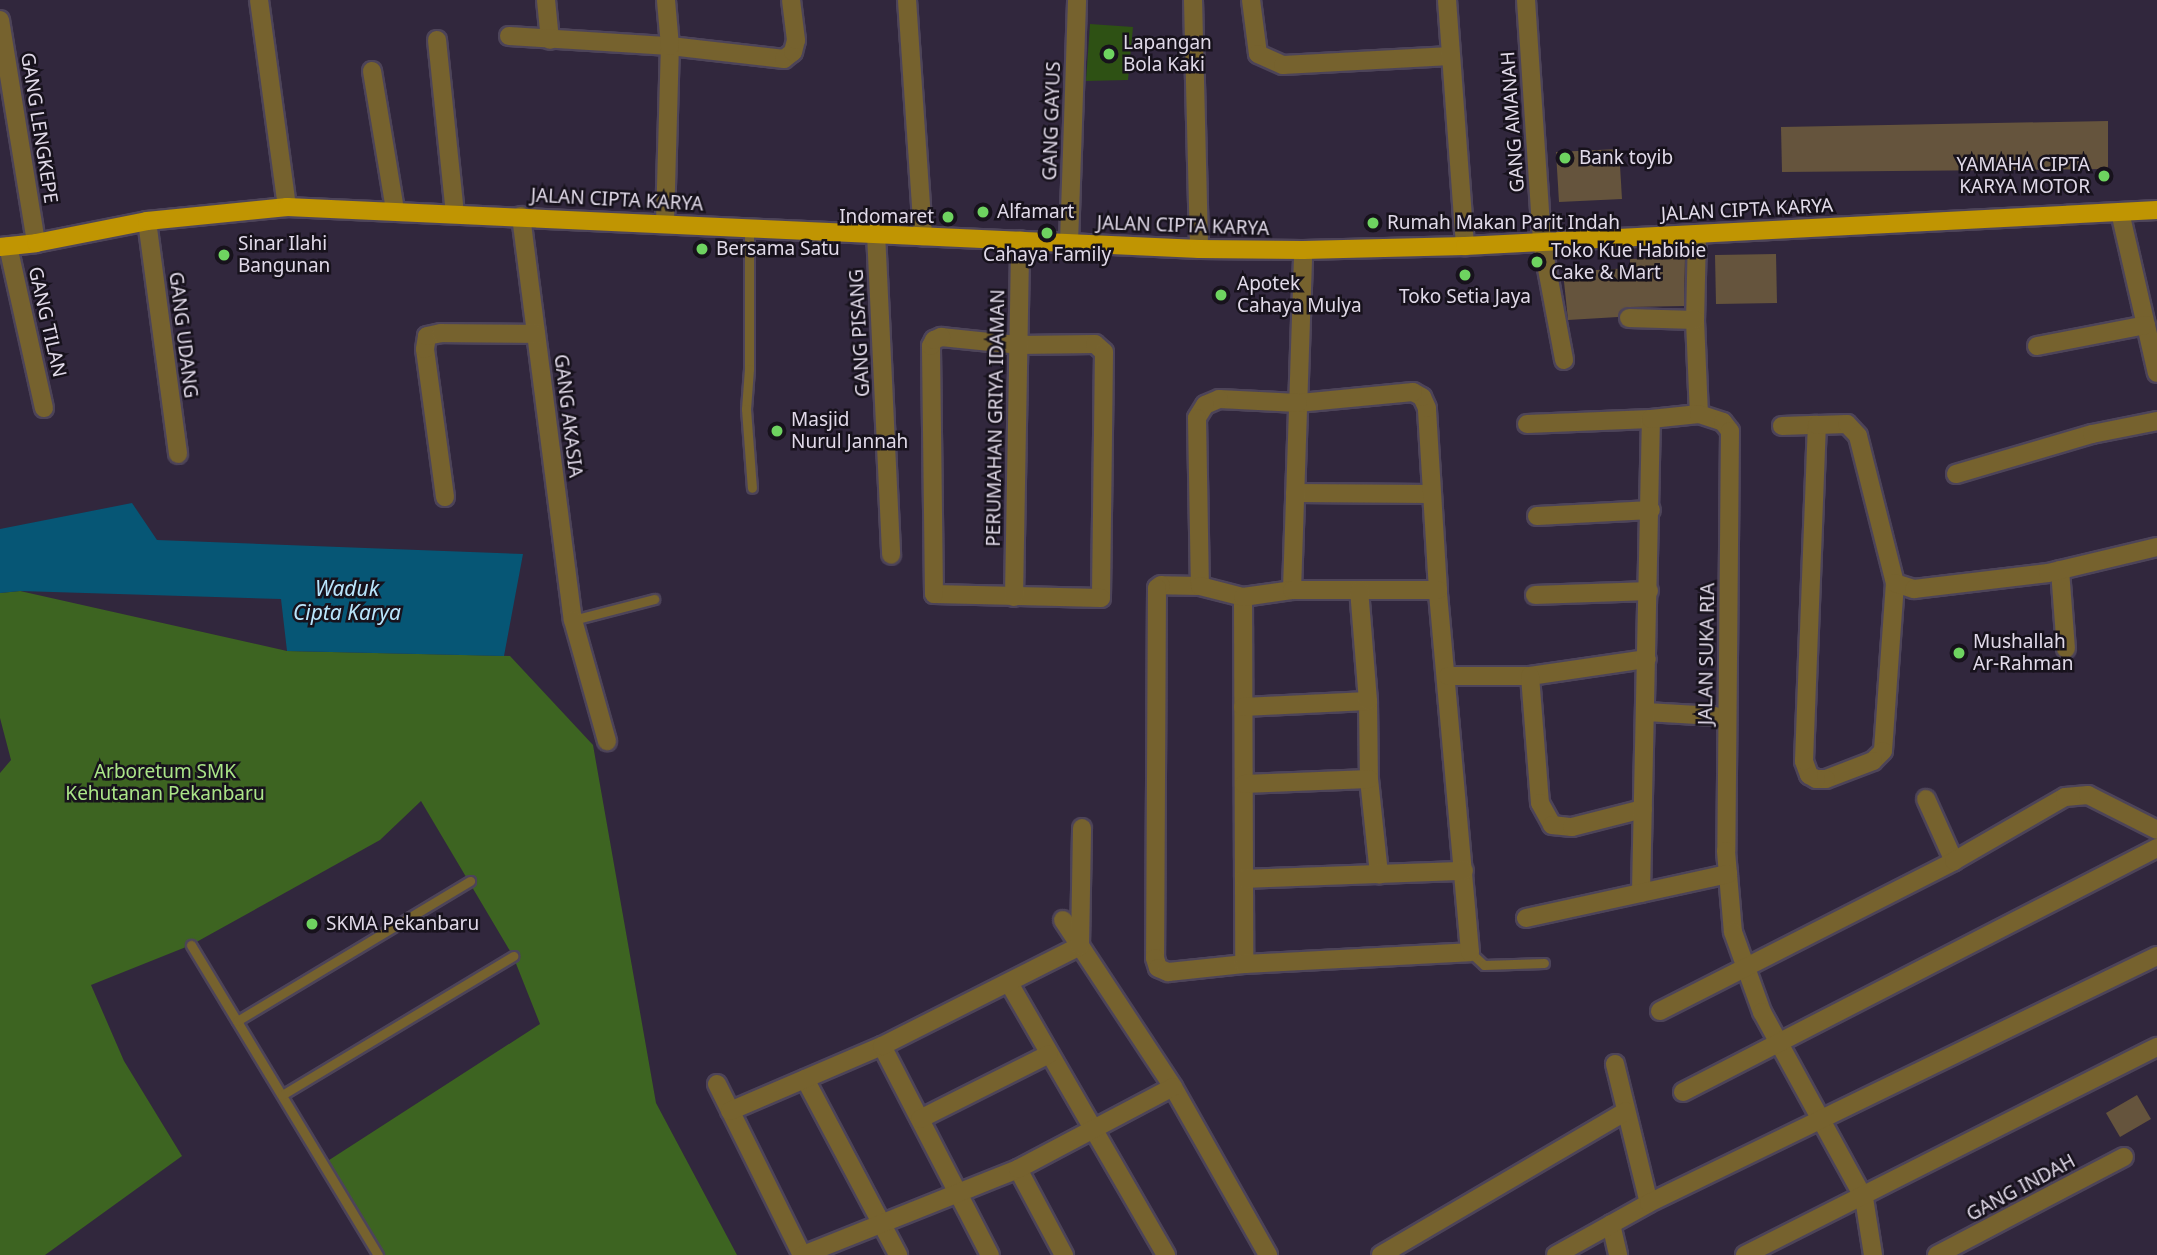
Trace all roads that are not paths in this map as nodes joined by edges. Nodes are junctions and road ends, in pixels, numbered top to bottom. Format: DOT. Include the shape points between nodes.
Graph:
graph roads {
  1 [pos="259,0"];
  2 [pos="546,0"];
  3 [pos="666,0"];
  4 [pos="790,0"];
  5 [pos="907,0"];
  6 [pos="1077,0"];
  7 [pos="1193,0"];
  8 [pos="1251,0"];
  9 [pos="1447,0"];
  10 [pos="1526,0"];
  11 [pos="0,20"];
  12 [pos="509,36"];
  13 [pos="437,40"];
  14 [pos="550,40"];
  15 [pos="670,46"];
  16 [pos="1451,56"];
  17 [pos="372,71"];
  18 [pos="287,207"];
  19 [pos="395,210"];
  20 [pos="2157,210"];
  21 [pos="2120,212"];
  22 [pos="455,213"];
  23 [pos="521,216"];
  24 [pos="147,221"];
  25 [pos="665,223"];
  26 [pos="749,228"];
  27 [pos="876,233"];
  28 [pos="1697,234"];
  29 [pos="923,236"];
  30 [pos="1020,240"];
  31 [pos="1542,242"];
  32 [pos="36,243"];
  33 [pos="1069,243"];
  34 [pos="4,246"];
  35 [pos="1465,246"];
  36 [pos="1199,249"];
  37 [pos="1303,250"];
  38 [pos="1629,318"];
  39 [pos="1695,320"];
  40 [pos="2146,326"];
  41 [pos="536,334"];
  42 [pos="1018,345"];
  43 [pos="2037,346"];
  44 [pos="1564,360"];
  45 [pos="2157,373"];
  46 [pos="1298,403"];
  47 [pos="44,408"];
  48 [pos="1699,414"];
  49 [pos="1651,419"];
  50 [pos="2157,421"];
  51 [pos="1527,424"];
  52 [pos="1817,425"];
  53 [pos="1782,426"];
  54 [pos="178,454"];
  55 [pos="1956,474"];
  56 [pos="752,488"];
  57 [pos="1295,493"];
  58 [pos="1430,494"];
  59 [pos="445,497"];
  60 [pos="1651,510"];
  61 [pos="1536,516"];
  62 [pos="2157,547"];
  63 [pos="891,555"];
  64 [pos="2060,570"];
  65 [pos="1895,583"];
  66 [pos="1200,586"];
  67 [pos="1292,590"];
  68 [pos="1359,590"];
  69 [pos="1437,590"];
  70 [pos="1649,592"];
  71 [pos="1535,595"];
  72 [pos="1014,597"];
  73 [pos="1243,597"];
  74 [pos="654,599"];
  75 [pos="573,620"];
  76 [pos="2066,649"];
  77 [pos="1647,659"];
  78 [pos="1448,676"];
  79 [pos="1530,676"];
  80 [pos="1368,701"];
  81 [pos="1243,707"];
  82 [pos="1646,712"];
  83 [pos="1715,716"];
  84 [pos="607,741"];
  85 [pos="1369,779"];
  86 [pos="1244,784"];
  87 [pos="1926,799"];
  88 [pos="1643,809"];
  89 [pos="1082,828"];
  90 [pos="2157,830"];
  91 [pos="2157,848"];
  92 [pos="1954,861"];
  93 [pos="1464,871"];
  94 [pos="1379,874"];
  95 [pos="1728,876"];
  96 [pos="1244,879"];
  97 [pos="470,881"];
  98 [pos="1641,893"];
  99 [pos="1527,918"];
  100 [pos="1063,920"];
  101 [pos="191,945"];
  102 [pos="1080,946"];
  103 [pos="1470,952"];
  104 [pos="513,956"];
  105 [pos="2157,956"];
  106 [pos="1544,963"];
  107 [pos="1244,964"];
  108 [pos="1745,968"];
  109 [pos="1010,984"];
  110 [pos="1660,1011"];
  111 [pos="237,1021"];
  112 [pos="1781,1042"];
  113 [pos="882,1046"];
  114 [pos="2157,1047"];
  115 [pos="1049,1054"];
  116 [pos="1615,1064"];
  117 [pos="805,1079"];
  118 [pos="717,1084"];
  119 [pos="1173,1087"];
  120 [pos="1683,1092"];
  121 [pos="282,1095"];
  122 [pos="730,1111"];
  123 [pos="1626,1111"];
  124 [pos="920,1119"];
  125 [pos="1821,1119"];
  126 [pos="1093,1129"];
  127 [pos="2124,1157"];
  128 [pos="1018,1169"];
  129 [pos="958,1193"];
  130 [pos="1864,1198"];
  131 [pos="1649,1203"];
  132 [pos="881,1224"];
  133 [pos="1611,1224"];
  134 [pos="378,1255"];
  135 [pos="802,1255"];
  136 [pos="898,1255"];
  137 [pos="990,1255"];
  138 [pos="1064,1255"];
  139 [pos="1166,1255"];
  140 [pos="1268,1255"];
  141 [pos="1381,1255"];
  142 [pos="1556,1255"];
  143 [pos="1618,1255"];
  144 [pos="1745,1255"];
  145 [pos="1873,1255"];
  146 [pos="1937,1255"];
  1 -- 18 [label="street"];
  2 -- 14 [label="street"];
  3 -- 15 [label="street"];
  4 -- 15 [label="street" via="796,40 793,52 784,59"];
  5 -- 29 [label="street"];
  6 -- 33 [label="street, GANG GAYUS"];
  7 -- 36 [label="street"];
  8 -- 16 [label="street" via="1258,54 1283,65"];
  9 -- 16 [label="street"];
  10 -- 31 [label="street, GANG AMANAH"];
  11 -- 32 [label="street, GANG LENGKEPE"];
  12 -- 14 [label="street"];
  13 -- 22 [label="street"];
  14 -- 15 [label="street"];
  15 -- 25 [label="street"];
  16 -- 35 [label="street"];
  17 -- 19 [label="street"];
  18 -- 19 [label="main road, JALAN CIPTA KARYA"];
  18 -- 24 [label="main road, JALAN CIPTA KARYA"];
  19 -- 22 [label="main road, JALAN CIPTA KARYA"];
  20 -- 21 [label="main road, JALAN CIPTA KARYA"];
  21 -- 28 [label="main road, JALAN CIPTA KARYA"];
  21 -- 40 [label="street"];
  22 -- 23 [label="main road, JALAN CIPTA KARYA"];
  23 -- 25 [label="main road, JALAN CIPTA KARYA"];
  23 -- 41 [label="street, GANG AKASIA"];
  24 -- 32 [label="main road, JALAN CIPTA KARYA"];
  24 -- 54 [label="street, GANG UDANG"];
  25 -- 26 [label="main road, JALAN CIPTA KARYA"];
  26 -- 27 [label="main road, JALAN CIPTA KARYA"];
  26 -- 56 [label="lane" via="746,409"];
  27 -- 29 [label="main road, JALAN CIPTA KARYA"];
  27 -- 63 [label="street, GANG PISANG"];
  28 -- 31 [label="main road, JALAN CIPTA KARYA"];
  28 -- 39 [label="street"];
  29 -- 30 [label="main road, JALAN CIPTA KARYA"];
  30 -- 33 [label="main road, JALAN CIPTA KARYA"];
  30 -- 42 [label="street, PERUMAHAN GRIYA IDAMAN"];
  31 -- 35 [label="main road, JALAN CIPTA KARYA"];
  31 -- 44 [label="street, GANG AMANAH"];
  32 -- 34 [label="main road, JALAN CIPTA KARYA"];
  33 -- 36 [label="main road, JALAN CIPTA KARYA"];
  34 -- 47 [label="street, GANG TILAN"];
  35 -- 37 [label="main road, JALAN CIPTA KARYA"];
  36 -- 37 [label="main road, JALAN CIPTA KARYA"];
  37 -- 46 [label="street"];
  38 -- 39 [label="street"];
  39 -- 48 [label="street"];
  40 -- 43 [label="street"];
  40 -- 45 [label="street"];
  41 -- 59 [label="street" via="441,332 428,336 425,349"];
  41 -- 75 [label="street, GANG AKASIA"];
  42 -- 72 [label="street, PERUMAHAN GRIYA IDAMAN"];
  42 -- 72 [label="street" via="942,337 931,346 932,588 941,596"];
  42 -- 72 [label="street" via="1095,344 1104,352 1102,591 1096,600"];
  46 -- 57 [label="street"];
  46 -- 58 [label="street" via="1413,392 1422,397 1427,408"];
  46 -- 66 [label="street" via="1219,399 1205,405 1197,418"];
  48 -- 49 [label="street"];
  48 -- 95 [label="street, JALAN SUKA RIA" via="1723,422 1730,431"];
  49 -- 51 [label="street"];
  49 -- 60 [label="street"];
  50 -- 55 [label="street" via="2092,434"];
  52 -- 53 [label="street"];
  52 -- 65 [label="street" via="1847,424 1858,436"];
  52 -- 65 [label="street" via="1804,761 1809,775 1816,779 1873,761 1883,751"];
  57 -- 58 [label="street"];
  57 -- 67 [label="street"];
  58 -- 69 [label="street"];
  60 -- 61 [label="street"];
  60 -- 70 [label="street"];
  62 -- 64 [label="street"];
  64 -- 65 [label="street" via="1914,589"];
  64 -- 76 [label="street"];
  66 -- 73 [label="street"];
  66 -- 107 [label="street" via="1157,588 1155,958 1158,968 1168,972"];
  67 -- 68 [label="street"];
  67 -- 73 [label="street"];
  68 -- 69 [label="street"];
  68 -- 80 [label="street"];
  69 -- 78 [label="street"];
  70 -- 71 [label="street"];
  70 -- 77 [label="street"];
  73 -- 81 [label="street"];
  74 -- 75 [label="lane"];
  75 -- 84 [label="street, GANG AKASIA"];
  77 -- 79 [label="street"];
  77 -- 82 [label="street"];
  78 -- 79 [label="street"];
  78 -- 93 [label="street"];
  79 -- 88 [label="street" via="1539,803 1552,825 1572,827"];
  80 -- 81 [label="street"];
  80 -- 85 [label="street"];
  81 -- 86 [label="street"];
  82 -- 83 [label="street"];
  82 -- 88 [label="street"];
  85 -- 86 [label="street"];
  85 -- 94 [label="street"];
  86 -- 96 [label="street"];
  87 -- 92 [label="street"];
  88 -- 98 [label="street"];
  89 -- 102 [label="street"];
  90 -- 92 [label="street" via="2088,795 2077,794"];
  91 -- 112 [label="street"];
  92 -- 108 [label="street"];
  93 -- 94 [label="street"];
  93 -- 103 [label="street"];
  94 -- 96 [label="street"];
  95 -- 98 [label="street"];
  95 -- 108 [label="street, JALAN SUKA RIA" via="1733,932"];
  96 -- 107 [label="street"];
  97 -- 111 [label="lane"];
  98 -- 99 [label="street"];
  100 -- 102 [label="street"];
  101 -- 111 [label="lane"];
  102 -- 109 [label="street"];
  102 -- 119 [label="street"];
  103 -- 106 [label="lane" via="1484,965"];
  103 -- 107 [label="street"];
  104 -- 121 [label="lane"];
  105 -- 125 [label="street"];
  108 -- 110 [label="street"];
  108 -- 112 [label="street" via="1762,1012"];
  109 -- 113 [label="street"];
  109 -- 115 [label="street"];
  111 -- 121 [label="lane"];
  112 -- 120 [label="street"];
  112 -- 125 [label="street"];
  113 -- 117 [label="street"];
  113 -- 124 [label="street"];
  114 -- 130 [label="street"];
  115 -- 124 [label="street"];
  115 -- 126 [label="street"];
  116 -- 123 [label="street"];
  117 -- 122 [label="street"];
  117 -- 132 [label="street"];
  118 -- 122 [label="street"];
  119 -- 126 [label="street"];
  119 -- 140 [label="street"];
  121 -- 134 [label="lane"];
  122 -- 135 [label="street"];
  123 -- 131 [label="street"];
  123 -- 141 [label="street"];
  124 -- 129 [label="street"];
  125 -- 130 [label="street"];
  125 -- 131 [label="street"];
  126 -- 128 [label="street"];
  126 -- 139 [label="street"];
  127 -- 146 [label="street, GANG INDAH"];
  128 -- 129 [label="street"];
  128 -- 138 [label="street"];
  129 -- 132 [label="street"];
  129 -- 137 [label="street"];
  130 -- 144 [label="street"];
  130 -- 145 [label="street"];
  131 -- 133 [label="street"];
  132 -- 135 [label="street"];
  132 -- 136 [label="street"];
  133 -- 142 [label="street"];
  133 -- 143 [label="street"];
}
